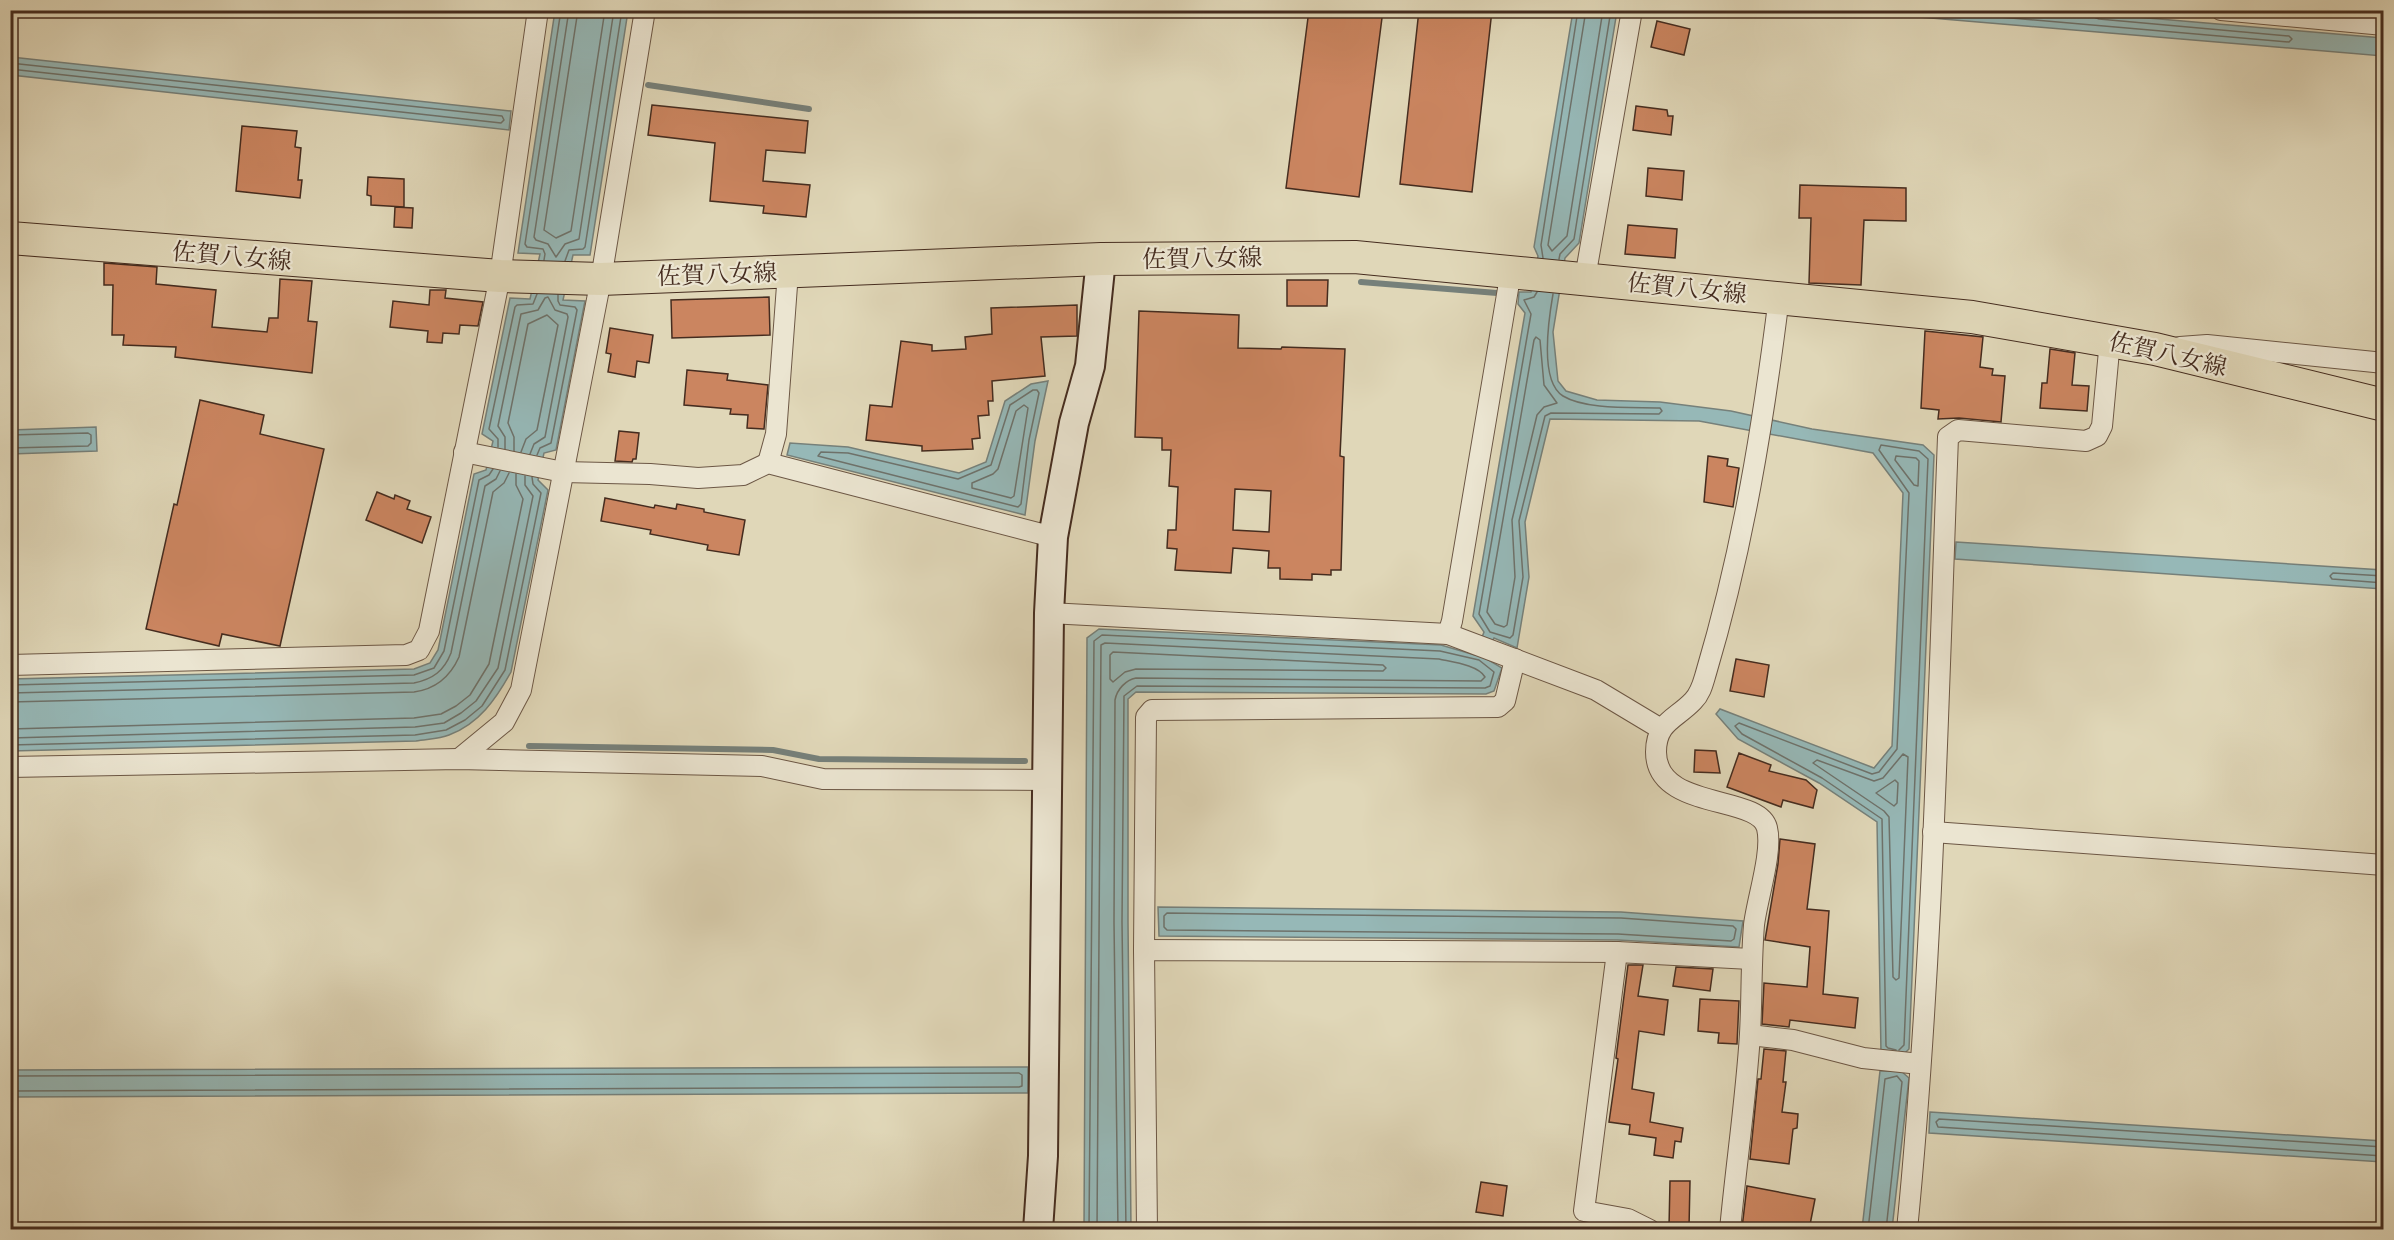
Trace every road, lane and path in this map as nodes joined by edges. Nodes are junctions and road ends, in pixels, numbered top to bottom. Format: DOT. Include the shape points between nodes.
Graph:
graph roads {
  1 [pos="538,10"];
  2 [pos="645,10"];
  3 [pos="1632,10"];
  4 [pos="2221,10"];
  5 [pos="2384,25"];
  6 [pos="10,238"];
  7 [pos="1101,259"];
  8 [pos="788,272"];
  9 [pos="1520,272"];
  10 [pos="514,277"];
  11 [pos="1576,277"];
  12 [pos="587,278"];
  13 [pos="1779,297"];
  14 [pos="2110,340"];
  15 [pos="2155,349"];
  16 [pos="2384,363"];
  17 [pos="2384,405"];
  18 [pos="464,452"];
  19 [pos="768,463"];
  20 [pos="563,472"];
  21 [pos="1053,537"];
  22 [pos="1049,613"];
  23 [pos="1448,634"];
  24 [pos="1515,659"];
  25 [pos="10,664"];
  26 [pos="1661,729"];
  27 [pos="459,759"];
  28 [pos="10,767"];
  29 [pos="1047,780"];
  30 [pos="1933,832"];
  31 [pos="2384,865"];
  32 [pos="1144,950"];
  33 [pos="1617,952"];
  34 [pos="1751,959"];
  35 [pos="1750,1035"];
  36 [pos="1905,1063"];
  37 [pos="1038,1230"];
  38 [pos="1147,1230"];
  39 [pos="1650,1230"];
  40 [pos="1730,1230"];
  41 [pos="1907,1230"];
  1 -- 10 [label="street"];
  2 -- 12 [label="street"];
  3 -- 11 [label="street"];
  4 -- 5 [label="street"];
  6 -- 10 [label="main road, 佐賀八女線"];
  7 -- 8 [label="main road, 佐賀八女線"];
  7 -- 9 [label="main road, 佐賀八女線" via="1355,257"];
  7 -- 21 [label="street" via="1090,366 1074,423"];
  8 -- 12 [label="main road, 佐賀八女線"];
  8 -- 19 [label="street" via="776,434"];
  9 -- 11 [label="main road, 佐賀八女線"];
  9 -- 23 [label="street"];
  10 -- 12 [label="main road, 佐賀八女線"];
  10 -- 18 [label="street"];
  11 -- 13 [label="main road, 佐賀八女線"];
  12 -- 20 [label="street"];
  13 -- 14 [label="main road, 佐賀八女線" via="1972,317"];
  13 -- 26 [label="street" via="1761,435 1723,615 1701,689"];
  14 -- 15 [label="main road, 佐賀八女線"];
  14 -- 30 [label="street" via="2102,426 2097,436 2086,441 1958,430 1948,437"];
  15 -- 16 [label="street" via="2207,345"];
  15 -- 17 [label="main road, 佐賀八女線"];
  18 -- 20 [label="street"];
  18 -- 25 [label="street" via="429,632 420,650 406,655"];
  19 -- 20 [label="street" via="743,475 698,478"];
  19 -- 21 [label="street"];
  20 -- 27 [label="street" via="521,690 504,722"];
  21 -- 22 [label="street"];
  22 -- 23 [label="street"];
  22 -- 29 [label="street"];
  23 -- 24 [label="street"];
  24 -- 26 [label="street" via="1596,690"];
  24 -- 32 [label="street" via="1505,701 1498,706 1152,710 1146,717"];
  26 -- 34 [label="street" via="1656,750 1665,780 1687,792 1755,814 1767,825 1769,840"];
  27 -- 28 [label="street"];
  27 -- 29 [label="street" via="762,766 823,779"];
  29 -- 37 [label="street" via="1043,1156"];
  30 -- 31 [label="street"];
  30 -- 36 [label="street"];
  32 -- 33 [label="street"];
  32 -- 38 [label="street"];
  33 -- 34 [label="street"];
  33 -- 39 [label="street" via="1584,1211 1628,1219"];
  34 -- 35 [label="street"];
  35 -- 36 [label="street"];
  35 -- 40 [label="street"];
  36 -- 41 [label="street" via="1916,1135"];
}
